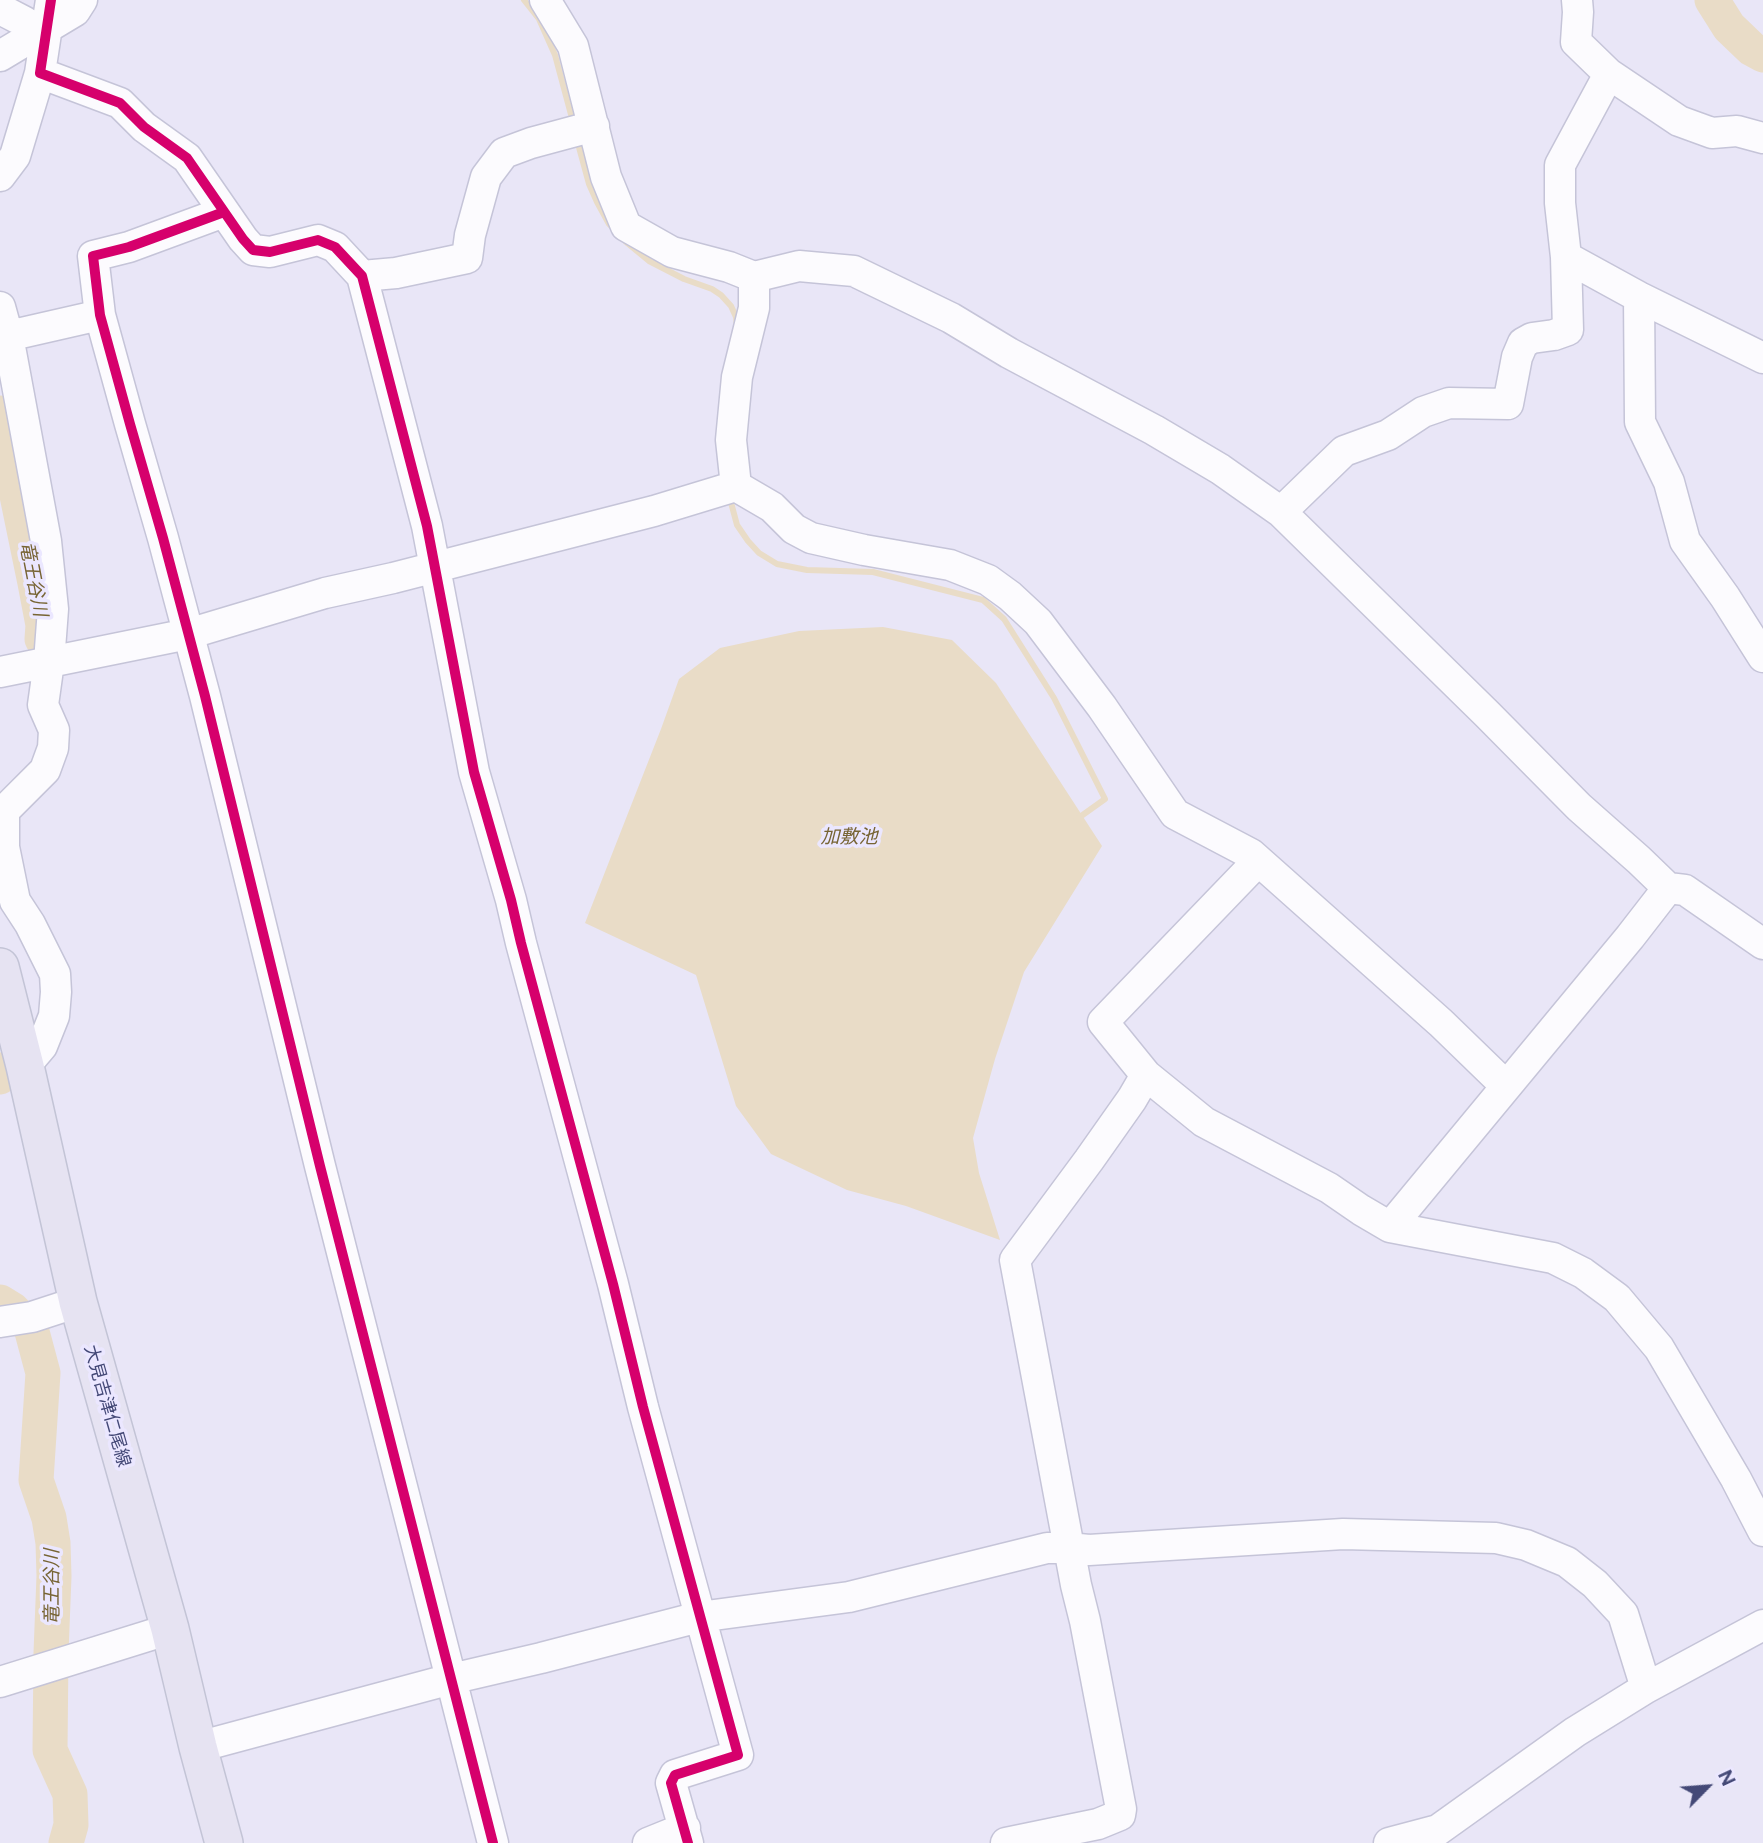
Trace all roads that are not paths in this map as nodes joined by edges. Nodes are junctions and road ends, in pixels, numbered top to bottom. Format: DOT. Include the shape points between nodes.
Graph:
graph roads {
  1 [pos="82,0"];
  2 [pos="545,0"];
  3 [pos="1577,0"];
  4 [pos="0,9"];
  5 [pos="44,21"];
  6 [pos="0,56"];
  7 [pos="40,73"];
  8 [pos="1609,74"];
  9 [pos="582,129"];
  10 [pos="1763,138"];
  11 [pos="0,176"];
  12 [pos="224,212"];
  13 [pos="1566,257"];
  14 [pos="362,276"];
  15 [pos="754,277"];
  16 [pos="1639,297"];
  17 [pos="0,307"];
  18 [pos="100,314"];
  19 [pos="8,336"];
  20 [pos="1763,358"];
  21 [pos="736,486"];
  22 [pos="1282,512"];
  23 [pos="434,567"];
  24 [pos="188,634"];
  25 [pos="1763,657"];
  26 [pos="41,664"];
  27 [pos="0,672"];
  28 [pos="1258,861"];
  29 [pos="1668,888"];
  30 [pos="1763,944"];
  31 [pos="0,967"];
  32 [pos="25,1066"];
  33 [pos="1146,1075"];
  34 [pos="1506,1086"];
  35 [pos="1390,1227"];
  36 [pos="78,1302"];
  37 [pos="13,1320"];
  38 [pos="1763,1531"];
  39 [pos="1069,1548"];
  40 [pos="699,1616"];
  41 [pos="1763,1625"];
  42 [pos="170,1629"];
  43 [pos="451,1679"];
  44 [pos="0,1682"];
  45 [pos="1646,1688"];
  46 [pos="198,1747"];
  47 [pos="686,1835"];
  48 [pos="224,1843"];
  49 [pos="493,1843"];
  50 [pos="648,1843"];
  51 [pos="1006,1843"];
  52 [pos="1389,1843"];
  1 -- 5 [label="street" via="75,11"];
  2 -- 9 [label="street" via="573,46"];
  3 -- 8 [label="street" via="1576,42"];
  4 -- 5 [label="street" via="25,22"];
  5 -- 6 [label="street"];
  5 -- 7 [label="street"];
  7 -- 11 [label="street" via="15,156"];
  7 -- 12 [label="street" via="120,103 187,158"];
  8 -- 10 [label="street" via="1679,121 1712,133 1737,131"];
  8 -- 13 [label="street" via="1560,165"];
  9 -- 14 [label="street" via="504,153 486,177 467,258"];
  9 -- 15 [label="street" via="625,226 672,252"];
  12 -- 14 [label="street" via="253,250 270,252 318,240 335,247"];
  12 -- 18 [label="street" via="93,256"];
  13 -- 16 [label="street"];
  13 -- 22 [label="street" via="1568,330 1524,343 1508,404 1449,403 1423,412 1388,435 1344,451"];
  14 -- 23 [label="street"];
  15 -- 21 [label="street" via="754,308 737,377 732,440"];
  15 -- 22 [label="street" via="799,266 854,271 951,318 1154,430"];
  16 -- 20 [label="street"];
  16 -- 25 [label="street" via="1640,422 1669,482 1685,541"];
  17 -- 19 [label="street"];
  18 -- 19 [label="street"];
  18 -- 24 [label="street"];
  19 -- 26 [label="street" via="46,541 53,609"];
  21 -- 23 [label="street"];
  21 -- 28 [label="street" via="811,538 950,565 988,580 1038,622 1175,814"];
  22 -- 29 [label="street" via="1579,807"];
  23 -- 24 [label="street" via="325,593"];
  23 -- 40 [label="street" via="474,772"];
  24 -- 26 [label="street"];
  24 -- 43 [label="street"];
  26 -- 27 [label="street"];
  26 -- 32 [label="street" via="44,705 54,730 53,748 45,770 5,811 4,847 15,901 55,974 54,1016 42,1046"];
  28 -- 33 [label="street" via="1103,1022"];
  28 -- 34 [label="street"];
  29 -- 30 [label="street" via="1685,890"];
  29 -- 34 [label="street"];
  31 -- 32 [label="main road, 大見吉津仁尾線"];
  32 -- 36 [label="main road, 大見吉津仁尾線"];
  33 -- 35 [label="street" via="1204,1122 1329,1188"];
  33 -- 39 [label="street" via="1015,1260"];
  34 -- 35 [label="street"];
  35 -- 38 [label="street" via="1553,1258 1617,1298 1659,1348"];
  36 -- 37 [label="street"];
  36 -- 42 [label="main road, 大見吉津仁尾線"];
  39 -- 40 [label="street" via="1047,1548 849,1597"];
  39 -- 45 [label="street" via="1343,1534 1496,1538 1526,1545 1566,1562 1623,1614"];
  39 -- 51 [label="street" via="1120,1815"];
  40 -- 43 [label="street"];
  40 -- 47 [label="street" via="738,1755 675,1775 671,1783"];
  41 -- 45 [label="street"];
  42 -- 44 [label="street"];
  42 -- 46 [label="main road, 大見吉津仁尾線"];
  43 -- 46 [label="street"];
  43 -- 49 [label="street"];
  45 -- 52 [label="street" via="1575,1732 1438,1830"];
  46 -- 48 [label="main road, 大見吉津仁尾線"];
  47 -- 50 [label="street"];
}
